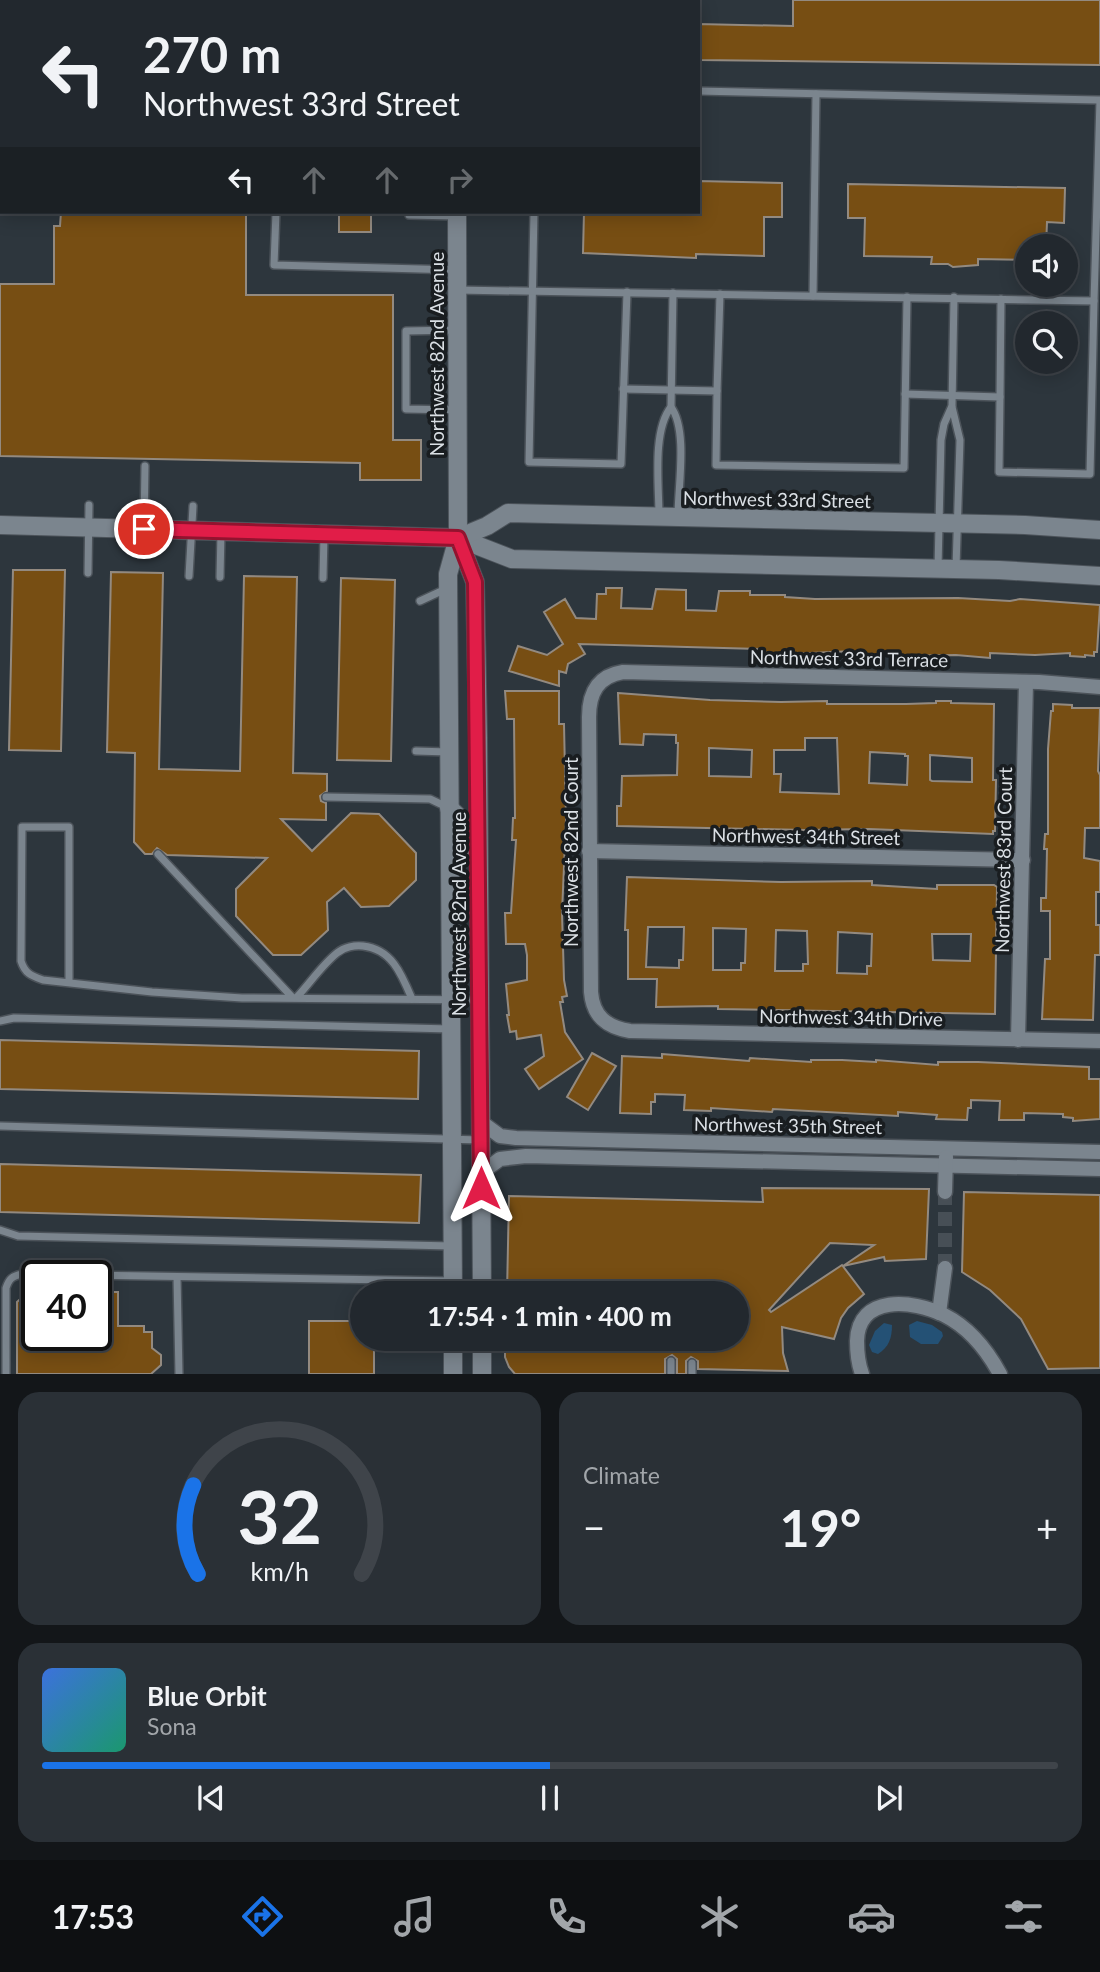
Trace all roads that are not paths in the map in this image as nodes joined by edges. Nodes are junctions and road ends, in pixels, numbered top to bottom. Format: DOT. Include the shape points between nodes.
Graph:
graph roads {
  1 [pos="700,91"];
  2 [pos="816,94"];
  3 [pos="1099,100"];
  4 [pos="276,214"];
  5 [pos="457,214"];
  6 [pos="534,214"];
  7 [pos="409,215"];
  8 [pos="1098,239"];
  9 [pos="457,270"];
  10 [pos="457,289"];
  11 [pos="533,290"];
  12 [pos="627,292"];
  13 [pos="673,293"];
  14 [pos="720,294"];
  15 [pos="813,296"];
  16 [pos="906,297"];
  17 [pos="954,297"];
  18 [pos="1001,299"];
  19 [pos="1094,301"];
  20 [pos="458,330"];
  21 [pos="624,389"];
  22 [pos="671,390"];
  23 [pos="717,391"];
  24 [pos="905,394"];
  25 [pos="952,396"];
  26 [pos="1000,397"];
  27 [pos="952,406"];
  28 [pos="671,407"];
  29 [pos="458,410"];
  30 [pos="145,466"];
  31 [pos="89,505"];
  32 [pos="193,506"];
  33 [pos="659,517"];
  34 [pos="678,517"];
  35 [pos="939,523"];
  36 [pos="958,524"];
  37 [pos="0,525"];
  38 [pos="89,527"];
  39 [pos="144,529"];
  40 [pos="1100,530"];
  41 [pos="192,531"];
  42 [pos="221,531"];
  43 [pos="324,534"];
  44 [pos="458,538"];
  45 [pos="947,569"];
  46 [pos="88,573"];
  47 [pos="189,576"];
  48 [pos="1100,576"];
  49 [pos="220,578"];
  50 [pos="323,578"];
  51 [pos="448,588"];
  52 [pos="420,601"];
  53 [pos="600,682"];
  54 [pos="1026,682"];
  55 [pos="1100,687"];
  56 [pos="416,751"];
  57 [pos="449,752"];
  58 [pos="326,797"];
  59 [pos="449,808"];
  60 [pos="589,851"];
  61 [pos="158,854"];
  62 [pos="479,857"];
  63 [pos="1023,860"];
  64 [pos="69,982"];
  65 [pos="295,997"];
  66 [pos="412,999"];
  67 [pos="450,1000"];
  68 [pos="480,1000"];
  69 [pos="0,1021"];
  70 [pos="603,1021"];
  71 [pos="451,1029"];
  72 [pos="1018,1040"];
  73 [pos="1100,1041"];
  74 [pos="0,1126"];
  75 [pos="481,1131"];
  76 [pos="452,1139"];
  77 [pos="703,1142"];
  78 [pos="946,1148"];
  79 [pos="1100,1152"];
  80 [pos="702,1160"];
  81 [pos="946,1166"];
  82 [pos="1100,1169"];
  83 [pos="481,1173"];
  84 [pos="945,1192"];
  85 [pos="0,1230"];
  86 [pos="452,1246"];
  87 [pos="945,1268"];
  88 [pos="177,1277"];
  89 [pos="453,1281"];
  90 [pos="482,1281"];
  91 [pos="350,1283"];
  92 [pos="939,1313"];
  93 [pos="453,1351"];
  94 [pos="482,1351"];
  95 [pos="671,1361"];
  96 [pos="692,1363"];
  97 [pos="5,1374"];
  98 [pos="179,1374"];
  99 [pos="453,1374"];
  100 [pos="482,1374"];
  101 [pos="671,1374"];
  102 [pos="691,1374"];
  103 [pos="862,1374"];
  104 [pos="1000,1374"];
  1 -- 2 [label="lane"];
  2 -- 3 [label="lane"];
  2 -- 15 [label="lane"];
  3 -- 8 [label="lane"];
  4 -- 9 [label="lane" via="274,265"];
  5 -- 7 [label="lane"];
  5 -- 9 [label="street, Northwest 82nd Avenue"];
  6 -- 11 [label="lane"];
  8 -- 19 [label="lane"];
  9 -- 10 [label="street, Northwest 82nd Avenue"];
  10 -- 11 [label="lane"];
  10 -- 20 [label="street, Northwest 82nd Avenue"];
  11 -- 12 [label="lane"];
  11 -- 21 [label="lane" via="529,462 621,464"];
  12 -- 13 [label="lane"];
  12 -- 21 [label="lane"];
  13 -- 14 [label="lane"];
  13 -- 22 [label="lane"];
  14 -- 15 [label="lane"];
  14 -- 23 [label="lane"];
  15 -- 16 [label="lane"];
  16 -- 17 [label="lane"];
  16 -- 24 [label="lane"];
  17 -- 18 [label="lane"];
  17 -- 25 [label="lane"];
  18 -- 19 [label="lane"];
  18 -- 26 [label="lane"];
  19 -- 26 [label="lane" via="1090,474 999,472"];
  20 -- 29 [label="street, Northwest 82nd Avenue"];
  20 -- 29 [label="lane" via="406,331 406,409"];
  21 -- 22 [label="lane"];
  22 -- 23 [label="lane"];
  22 -- 28 [label="lane"];
  23 -- 24 [label="lane" via="716,465 904,468"];
  24 -- 25 [label="lane"];
  25 -- 26 [label="lane"];
  25 -- 27 [label="lane"];
  27 -- 35 [label="lane" via="941,440"];
  27 -- 36 [label="lane" via="960,440"];
  28 -- 33 [label="lane" via="660,434"];
  28 -- 34 [label="lane" via="680,430"];
  29 -- 44 [label="street, Northwest 82nd Avenue"];
  30 -- 39 [label="lane"];
  31 -- 38 [label="lane"];
  32 -- 41 [label="lane"];
  33 -- 34 [label="street, Northwest 33rd Street"];
  33 -- 44 [label="street, Northwest 33rd Street" via="508,513"];
  34 -- 35 [label="street, Northwest 33rd Street"];
  35 -- 36 [label="street, Northwest 33rd Street"];
  35 -- 45 [label="lane"];
  36 -- 40 [label="street, Northwest 33rd Street"];
  36 -- 45 [label="lane"];
  37 -- 38 [label="street, Northwest 33rd Street"];
  38 -- 39 [label="street, Northwest 33rd Street"];
  38 -- 46 [label="lane"];
  39 -- 41 [label="street, Northwest 33rd Street"];
  41 -- 42 [label="street, Northwest 33rd Street"];
  41 -- 47 [label="lane"];
  42 -- 43 [label="street, Northwest 33rd Street"];
  42 -- 49 [label="lane"];
  43 -- 44 [label="street, Northwest 33rd Street"];
  43 -- 50 [label="lane"];
  44 -- 45 [label="street, Northwest 33rd Street" via="512,559"];
  44 -- 51 [label="street, Northwest 82nd Avenue"];
  44 -- 62 [label="street, Northwest 82nd Avenue" via="475,582"];
  45 -- 48 [label="street, Northwest 33rd Street"];
  51 -- 52 [label="lane"];
  51 -- 57 [label="street, Northwest 82nd Avenue"];
  53 -- 54 [label="street, Northwest 33rd Terrace" via="623,672"];
  53 -- 60 [label="street, Northwest 82nd Court" via="589,706"];
  54 -- 55 [label="street, Northwest 33rd Terrace"];
  54 -- 63 [label="street, Northwest 83rd Court"];
  56 -- 57 [label="lane"];
  57 -- 59 [label="street, Northwest 82nd Avenue"];
  58 -- 59 [label="lane" via="430,799"];
  59 -- 62 [label="street" via="465,823"];
  59 -- 67 [label="street, Northwest 82nd Avenue"];
  60 -- 63 [label="street, Northwest 34th Street"];
  60 -- 70 [label="street, Northwest 82nd Court" via="591,992 593,1006"];
  61 -- 65 [label="lane"];
  62 -- 68 [label="street, Northwest 82nd Avenue"];
  63 -- 72 [label="street, Northwest 83rd Court"];
  64 -- 64 [label="lane" via="32,976 21,961 22,827 69,827"];
  64 -- 65 [label="lane" via="165,993"];
  65 -- 66 [label="lane"];
  65 -- 66 [label="lane" via="337,953 360,945 389,957"];
  66 -- 67 [label="lane"];
  67 -- 68 [label="lane"];
  67 -- 71 [label="street, Northwest 82nd Avenue"];
  68 -- 75 [label="street, Northwest 82nd Avenue"];
  69 -- 71 [label="lane"];
  70 -- 72 [label="street, Northwest 34th Drive" via="630,1031"];
  71 -- 76 [label="street, Northwest 82nd Avenue"];
  72 -- 73 [label="street, Northwest 34th Drive"];
  74 -- 76 [label="lane"];
  75 -- 76 [label="lane"];
  75 -- 77 [label="street, Northwest 35th Street" via="516,1138"];
  75 -- 83 [label="street, Northwest 82nd Avenue"];
  76 -- 86 [label="street, Northwest 82nd Avenue"];
  77 -- 78 [label="street, Northwest 35th Street"];
  77 -- 80 [label="street"];
  78 -- 79 [label="street, Northwest 35th Street"];
  78 -- 81 [label="street"];
  80 -- 81 [label="street, Northwest 35th Street"];
  80 -- 83 [label="street, Northwest 35th Street" via="516,1156 500,1159"];
  81 -- 82 [label="street, Northwest 35th Street"];
  81 -- 84 [label="street"];
  83 -- 90 [label="street, Northwest 82nd Avenue"];
  85 -- 86 [label="lane" via="18,1236"];
  86 -- 89 [label="street, Northwest 82nd Avenue"];
  87 -- 92 [label="street"];
  88 -- 91 [label="lane"];
  88 -- 97 [label="lane" via="14,1276 6,1288"];
  88 -- 98 [label="lane"];
  92 -- 103 [label="street" via="901,1304 872,1311 857,1336"];
  92 -- 104 [label="street" via="974,1338"];
  93 -- 99 [label="street"];
  94 -- 100 [label="street"];
  95 -- 101 [label="lane"];
  96 -- 102 [label="lane"];
}
